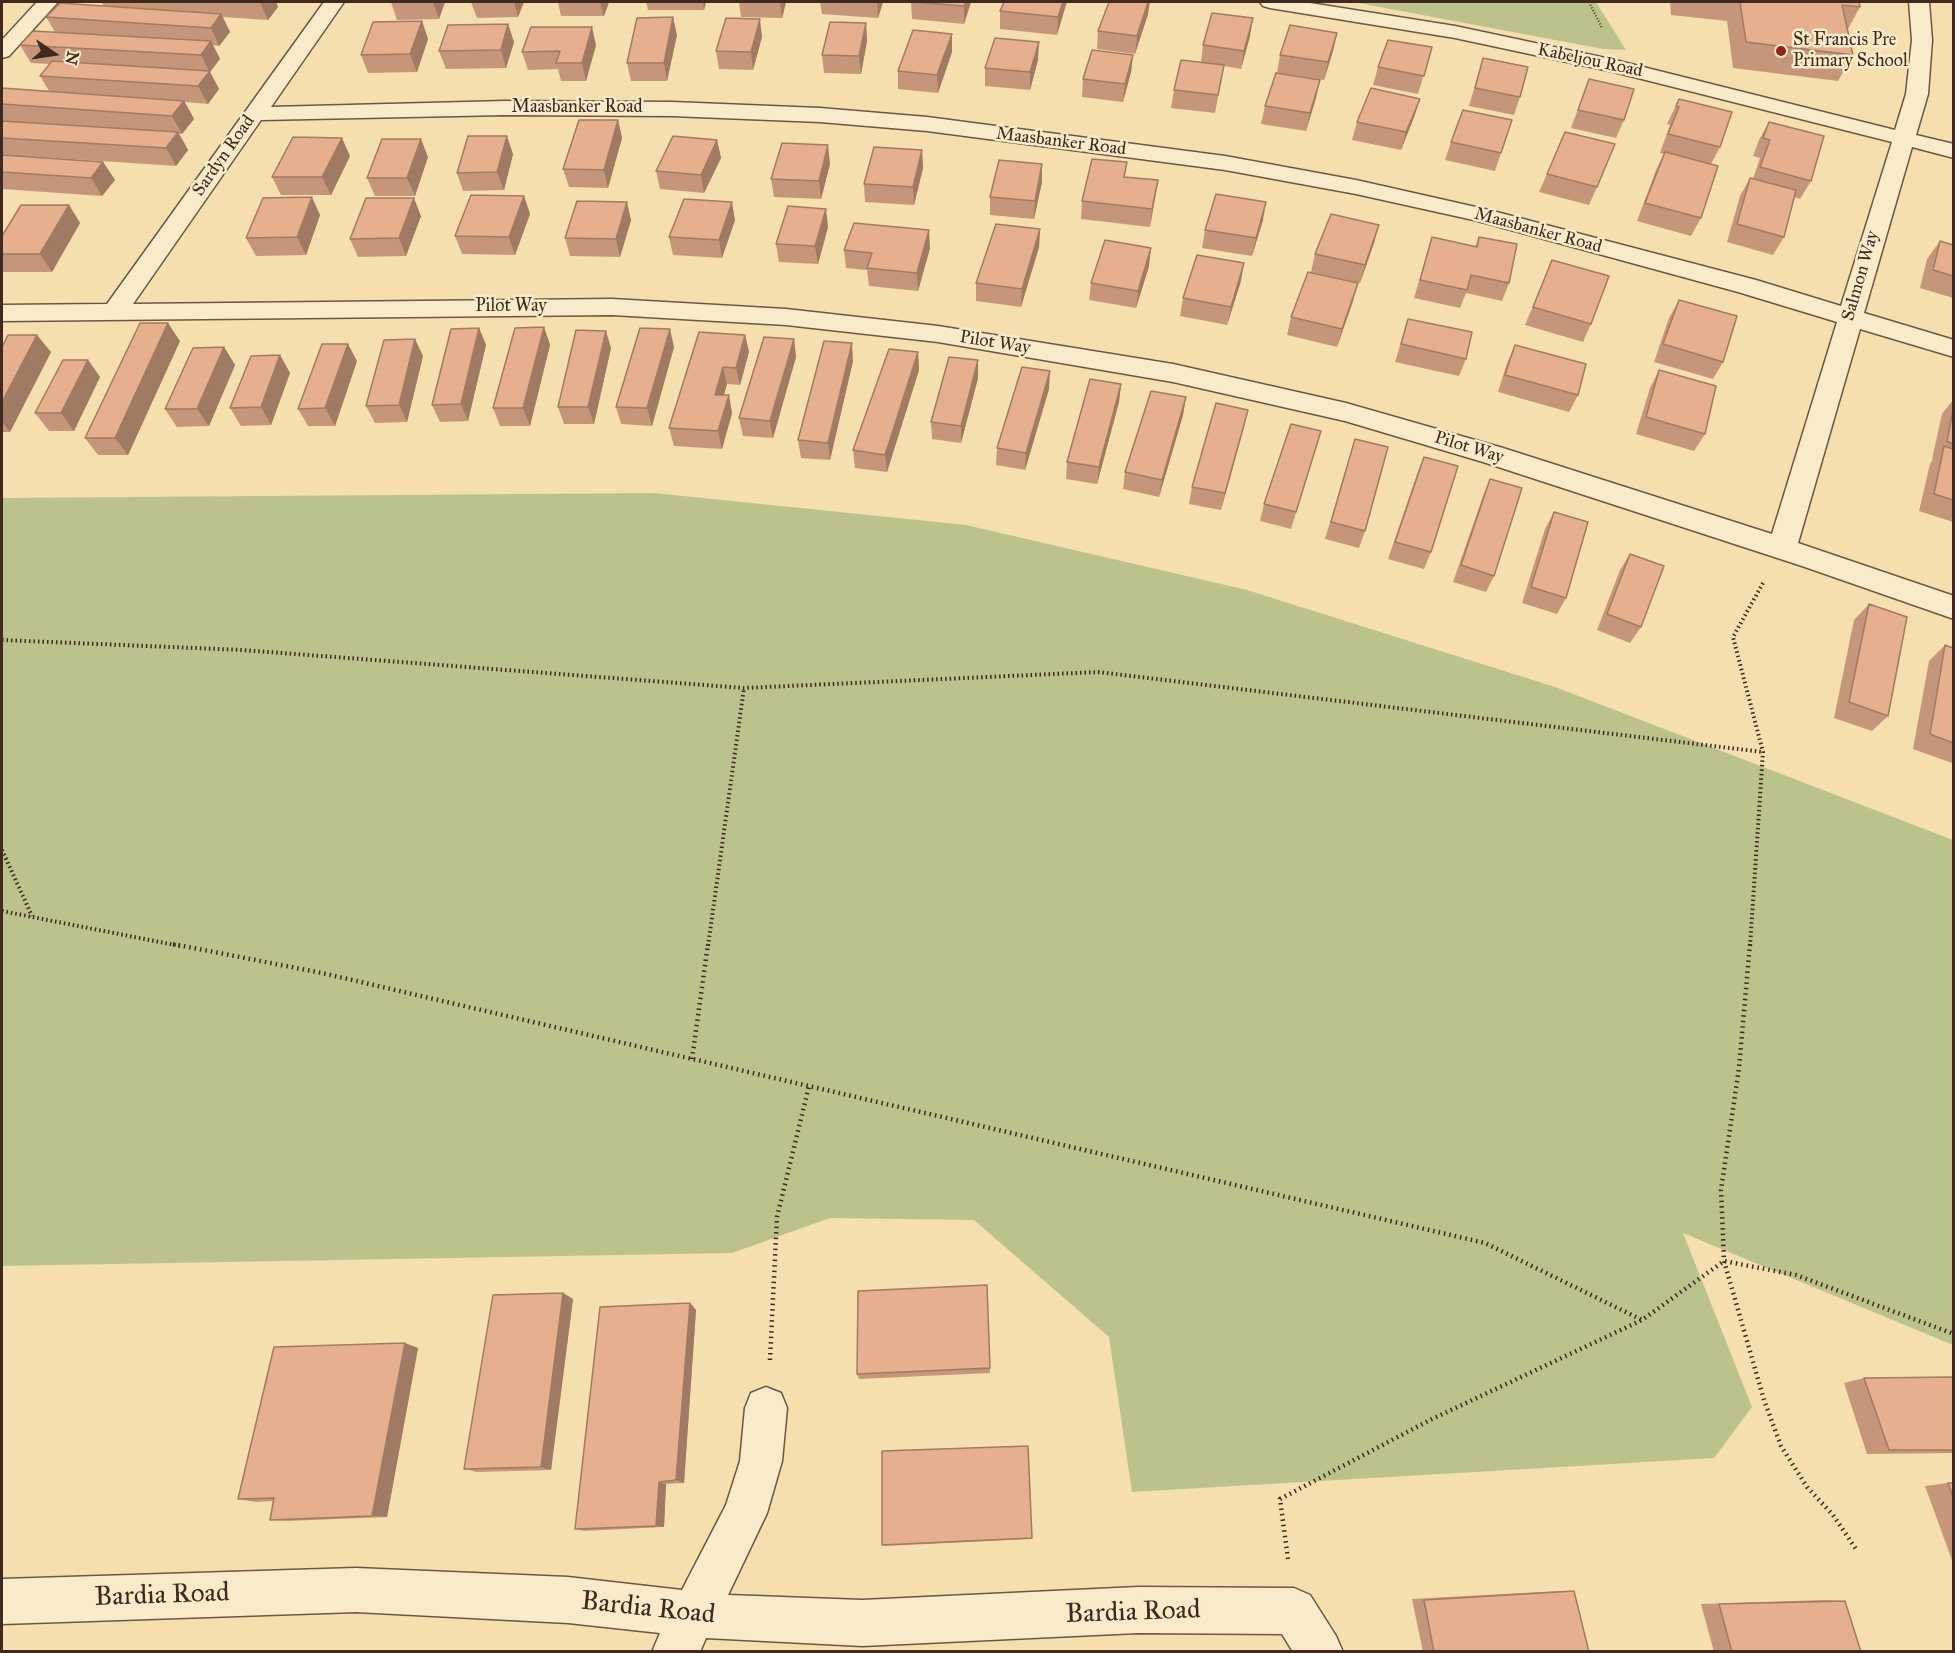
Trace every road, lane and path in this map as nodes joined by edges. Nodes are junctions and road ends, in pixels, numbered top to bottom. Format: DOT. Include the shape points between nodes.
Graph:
graph roads {
  1 [pos="48,2"];
  2 [pos="334,2"];
  3 [pos="1270,2"];
  4 [pos="1919,2"];
  5 [pos="2,52"];
  6 [pos="254,114"];
  7 [pos="1905,138"];
  8 [pos="1953,151"];
  9 [pos="116,311"];
  10 [pos="2,313"];
  11 [pos="1849,317"];
  12 [pos="1953,349"];
  13 [pos="1782,548"];
  14 [pos="1953,608"];
  15 [pos="2,640"];
  16 [pos="744,688"];
  17 [pos="1763,752"];
  18 [pos="2,850"];
  19 [pos="2,911"];
  20 [pos="33,917"];
  21 [pos="692,1059"];
  22 [pos="809,1086"];
  23 [pos="1724,1261"];
  24 [pos="1642,1320"];
  25 [pos="1953,1334"];
  26 [pos="766,1408"];
  27 [pos="1856,1549"];
  28 [pos="2,1602"];
  29 [pos="1294,1611"];
  30 [pos="692,1612"];
  31 [pos="675,1652"];
  32 [pos="1320,1652"];
  1 -- 5 [label="street"];
  2 -- 6 [label="street, Sardyn Road"];
  3 -- 7 [label="street, Kabeljou Road" via="1455,32 1615,66"];
  4 -- 7 [label="street, Salmon Way" via="1921,71"];
  6 -- 9 [label="street, Sardyn Road"];
  6 -- 11 [label="street, Maasbanker Road" via="672,109 820,116 961,129 1225,163 1356,187 1493,218"];
  7 -- 8 [label="street, Kabeljou Road"];
  7 -- 11 [label="street, Salmon Way"];
  9 -- 10 [label="street, Pilot Way"];
  9 -- 13 [label="street, Pilot Way" via="612,307 786,317 938,334 1173,373 1346,412"];
  11 -- 12 [label="street"];
  11 -- 13 [label="street, Salmon Way"];
  13 -- 14 [label="street, Pilot Way"];
  13 -- 17 [label="path" via="1734,637"];
  15 -- 16 [label="path" via="242,650"];
  16 -- 17 [label="path" via="1098,672"];
  16 -- 21 [label="path"];
  17 -- 23 [label="path" via="1739,1068 1721,1190"];
  18 -- 20 [label="path"];
  19 -- 20 [label="path"];
  20 -- 21 [label="path" via="321,973"];
  21 -- 22 [label="path"];
  22 -- 24 [label="path" via="1485,1243"];
  22 -- 26 [label="path" via="777,1217"];
  23 -- 24 [label="path"];
  23 -- 25 [label="path" via="1796,1275"];
  23 -- 27 [label="path" via="1781,1446 1807,1487 1833,1515"];
  24 -- 29 [label="path" via="1430,1420 1280,1499"];
  26 -- 30 [label="street" via="761,1461 745,1513"];
  28 -- 30 [label="street, Bardia Road" via="356,1590 568,1600"];
  29 -- 30 [label="street, Bardia Road" via="1138,1610 862,1623 721,1617"];
  29 -- 32 [label="street"];
  30 -- 31 [label="street"];
}
